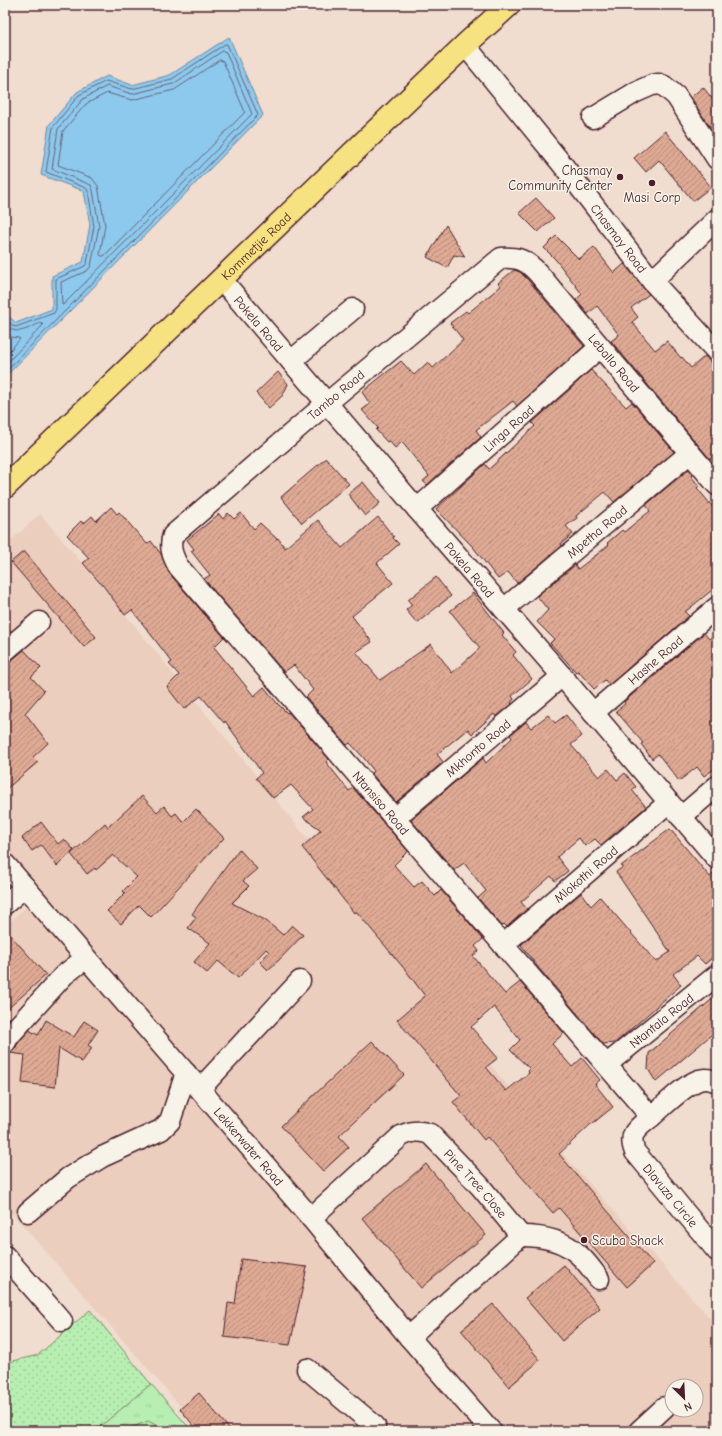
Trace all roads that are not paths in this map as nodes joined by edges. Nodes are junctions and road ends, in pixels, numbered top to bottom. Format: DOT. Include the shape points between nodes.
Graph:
graph roads {
  1 [pos="508,5"];
  2 [pos="465,45"];
  3 [pos="593,118"];
  4 [pos="717,159"];
  5 [pos="717,219"];
  6 [pos="501,258"];
  7 [pos="222,280"];
  8 [pos="652,281"];
  9 [pos="353,309"];
  10 [pos="600,348"];
  11 [pos="717,352"];
  12 [pos="291,361"];
  13 [pos="327,403"];
  14 [pos="690,453"];
  15 [pos="717,486"];
  16 [pos="5,487"];
  17 [pos="417,509"];
  18 [pos="173,535"];
  19 [pos="717,607"];
  20 [pos="504,608"];
  21 [pos="39,622"];
  22 [pos="5,651"];
  23 [pos="562,676"];
  24 [pos="593,713"];
  25 [pos="717,786"];
  26 [pos="675,810"];
  27 [pos="394,819"];
  28 [pos="717,859"];
  29 [pos="5,864"];
  30 [pos="25,887"];
  31 [pos="5,904"];
  32 [pos="502,945"];
  33 [pos="86,958"];
  34 [pos="717,975"];
  35 [pos="300,981"];
  36 [pos="5,1043"];
  37 [pos="606,1065"];
  38 [pos="186,1073"];
  39 [pos="717,1082"];
  40 [pos="200,1089"];
  41 [pos="651,1117"];
  42 [pos="28,1212"];
  43 [pos="311,1218"];
  44 [pos="521,1236"];
  45 [pos="717,1251"];
  46 [pos="5,1256"];
  47 [pos="599,1279"];
  48 [pos="62,1321"];
  49 [pos="409,1337"];
  50 [pos="307,1369"];
  51 [pos="664,1407"];
  52 [pos="375,1426"];
  53 [pos="491,1431"];
  54 [pos="639,1431"];
  1 -- 2 [label="main road, Kommetjie Road"];
  2 -- 7 [label="main road, Kommetjie Road"];
  2 -- 8 [label="street, Chasmay Road" via="562,164"];
  3 -- 4 [label="street" via="636,92 660,84 676,96"];
  5 -- 8 [label="street"];
  6 -- 10 [label="street, Leballo Road" via="518,258 534,269"];
  6 -- 13 [label="street, Tambo Road"];
  7 -- 12 [label="street, Pokela Road"];
  7 -- 16 [label="main road, Kommetjie Road"];
  8 -- 11 [label="street, Chasmay Road"];
  9 -- 12 [label="street"];
  10 -- 14 [label="street, Leballo Road"];
  10 -- 17 [label="street, Linga Road"];
  12 -- 13 [label="street, Pokela Road"];
  13 -- 17 [label="street, Pokela Road"];
  13 -- 18 [label="street, Tambo Road"];
  14 -- 15 [label="street, Leballo Road"];
  14 -- 20 [label="street, Mpetha Road"];
  17 -- 20 [label="street, Pokela Road"];
  18 -- 27 [label="street, Ntansiso Road" via="172,555 178,566"];
  19 -- 24 [label="street, Hashe Road"];
  20 -- 23 [label="street, Pokela Road"];
  21 -- 22 [label="street"];
  23 -- 24 [label="street, Pokela Road"];
  23 -- 27 [label="street, Mkhonto Road"];
  24 -- 26 [label="street, Pokela Road"];
  25 -- 26 [label="street, Mlokothi Road"];
  26 -- 28 [label="street, Pokela Road"];
  26 -- 32 [label="street, Mlokothi Road"];
  27 -- 32 [label="street, Ntansiso Road"];
  29 -- 30 [label="street, Lekkerwater Road"];
  30 -- 31 [label="street"];
  30 -- 33 [label="street, Lekkerwater Road"];
  32 -- 37 [label="street, Ntansiso Road"];
  33 -- 36 [label="street" via="64,975"];
  33 -- 38 [label="street, Lekkerwater Road"];
  34 -- 37 [label="street, Ntantala Road"];
  35 -- 40 [label="street"];
  37 -- 41 [label="street"];
  38 -- 40 [label="street, Lekkerwater Road"];
  38 -- 42 [label="street" via="170,1121 161,1130 97,1160 68,1178"];
  39 -- 41 [label="street" via="703,1080 691,1084"];
  40 -- 43 [label="street, Lekkerwater Road"];
  41 -- 45 [label="street, Dlavuza Circle" via="636,1129 632,1146"];
  43 -- 44 [label="street, Pine Tree Close" via="401,1136 409,1132 424,1132 430,1134 474,1180"];
  43 -- 49 [label="street, Lekkerwater Road"];
  44 -- 47 [label="street" via="536,1236 559,1242 579,1254"];
  44 -- 49 [label="street"];
  46 -- 48 [label="street"];
  49 -- 53 [label="street, Lekkerwater Road"];
  50 -- 52 [label="street"];
  51 -- 54 [label="street"];
}
